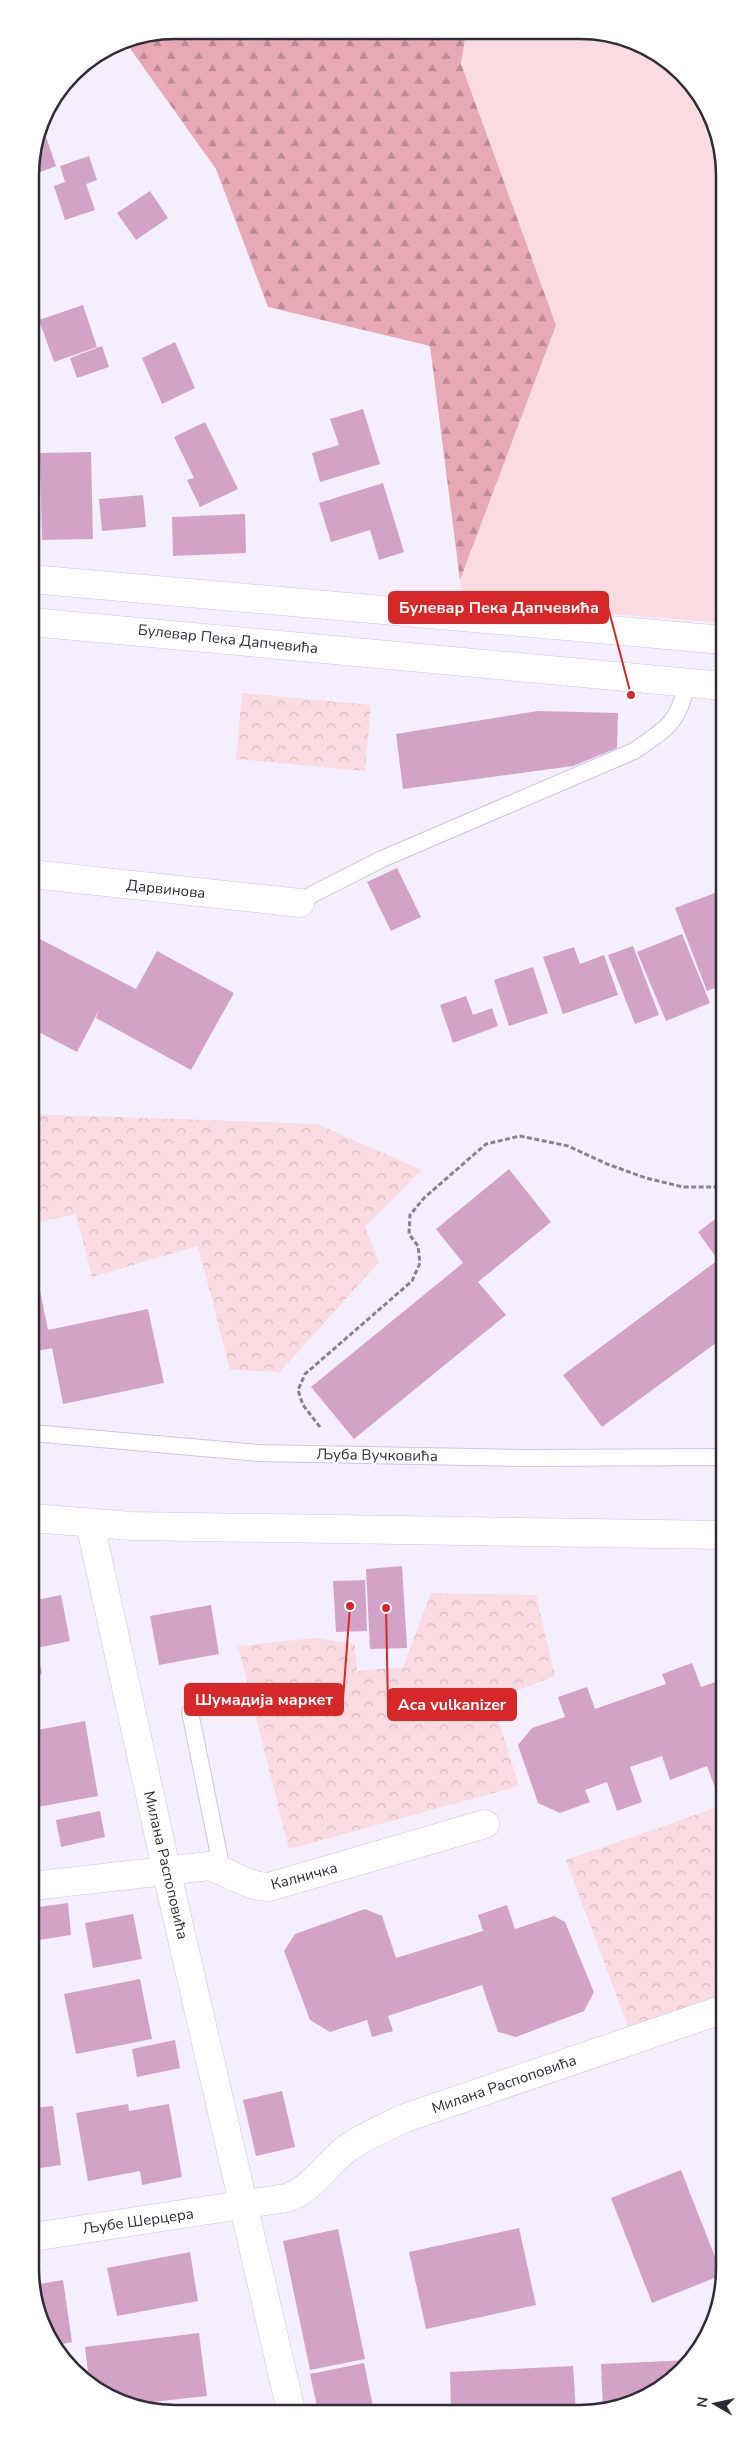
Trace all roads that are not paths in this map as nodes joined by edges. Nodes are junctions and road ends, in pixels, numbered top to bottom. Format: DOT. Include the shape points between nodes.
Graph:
graph roads {
  1 [pos="39,580"];
  2 [pos="39,623"];
  3 [pos="716,639"];
  4 [pos="687,683"];
  5 [pos="716,685"];
  6 [pos="39,875"];
  7 [pos="300,903"];
  8 [pos="39,1434"];
  9 [pos="716,1457"];
  10 [pos="39,1519"];
  11 [pos="90,1524"];
  12 [pos="716,1535"];
  13 [pos="190,1712"];
  14 [pos="485,1824"];
  15 [pos="167,1870"];
  16 [pos="222,1870"];
  17 [pos="39,1885"];
  18 [pos="716,2012"];
  19 [pos="244,2205"];
  20 [pos="39,2236"];
  21 [pos="290,2405"];
  1 -- 3 [label="street"];
  2 -- 4 [label="street, Булевар Пека Дапчевића"];
  4 -- 5 [label="street, Булевар Пека Дапчевића"];
  4 -- 7 [label="lane" via="683,702 670,726 634,751 382,859"];
  6 -- 7 [label="street, Дарвинова"];
  8 -- 9 [label="lane, Љуба Вучковића" via="258,1453 525,1458"];
  10 -- 11 [label="street"];
  11 -- 12 [label="street"];
  11 -- 15 [label="street, Милана Распоповића"];
  13 -- 16 [label="lane"];
  14 -- 16 [label="street, Калничка" via="269,1887 251,1884"];
  15 -- 16 [label="street, Калничка" via="209,1866"];
  15 -- 17 [label="street, Калничка"];
  15 -- 19 [label="street, Милана Распоповића"];
  18 -- 19 [label="street, Милана Распоповића" via="405,2118 349,2147 298,2194"];
  19 -- 20 [label="street, Љубе Шерцера"];
  19 -- 21 [label="street, Милана Распоповића"];
}
